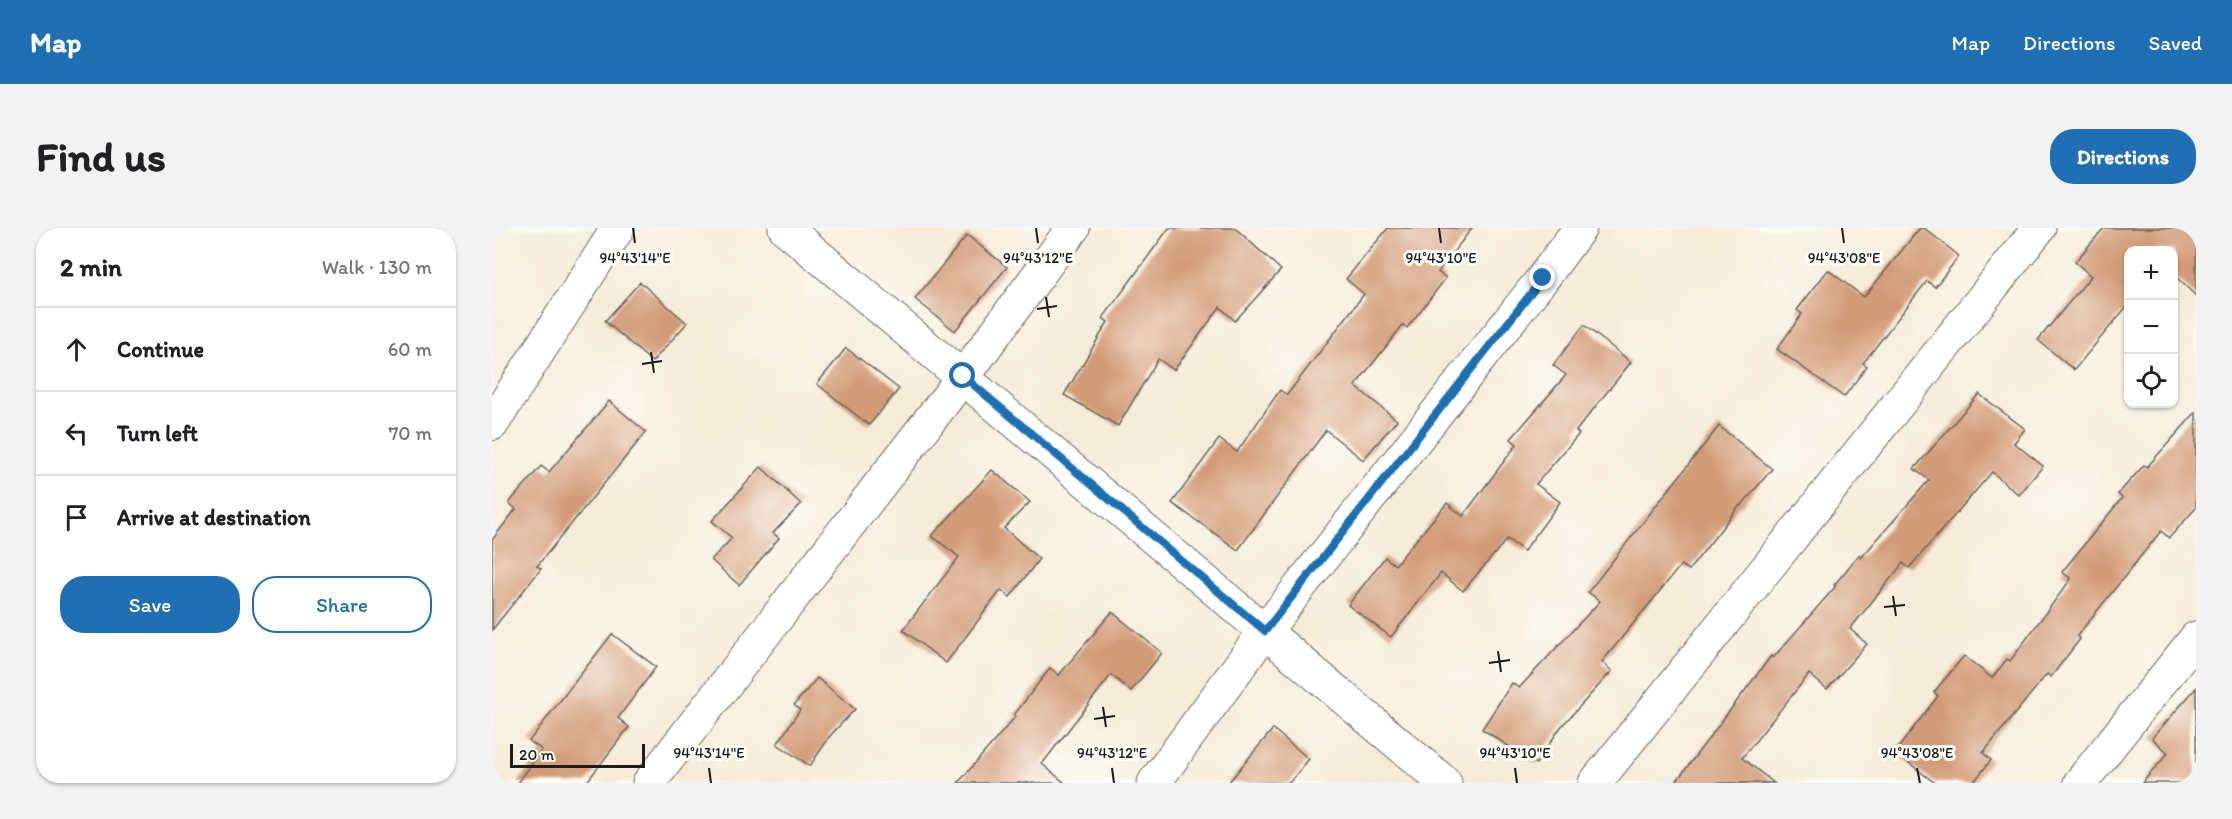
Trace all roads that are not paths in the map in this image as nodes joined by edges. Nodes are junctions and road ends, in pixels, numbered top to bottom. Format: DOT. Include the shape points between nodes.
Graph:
graph roads {
  1 [pos="618,228"];
  2 [pos="785,228"];
  3 [pos="1072,228"];
  4 [pos="1580,228"];
  5 [pos="2039,228"];
  6 [pos="963,376"];
  7 [pos="492,424"];
  8 [pos="1265,631"];
  9 [pos="2196,638"];
  10 [pos="650,783"];
  11 [pos="1154,783"];
  12 [pos="1446,783"];
  13 [pos="1595,783"];
  14 [pos="2080,783"];
  1 -- 7 [label="street"];
  2 -- 6 [label="street"];
  3 -- 6 [label="street"];
  4 -- 8 [label="street"];
  5 -- 13 [label="street"];
  6 -- 8 [label="street"];
  6 -- 10 [label="street"];
  8 -- 11 [label="street"];
  8 -- 12 [label="street"];
  9 -- 14 [label="street"];
}
